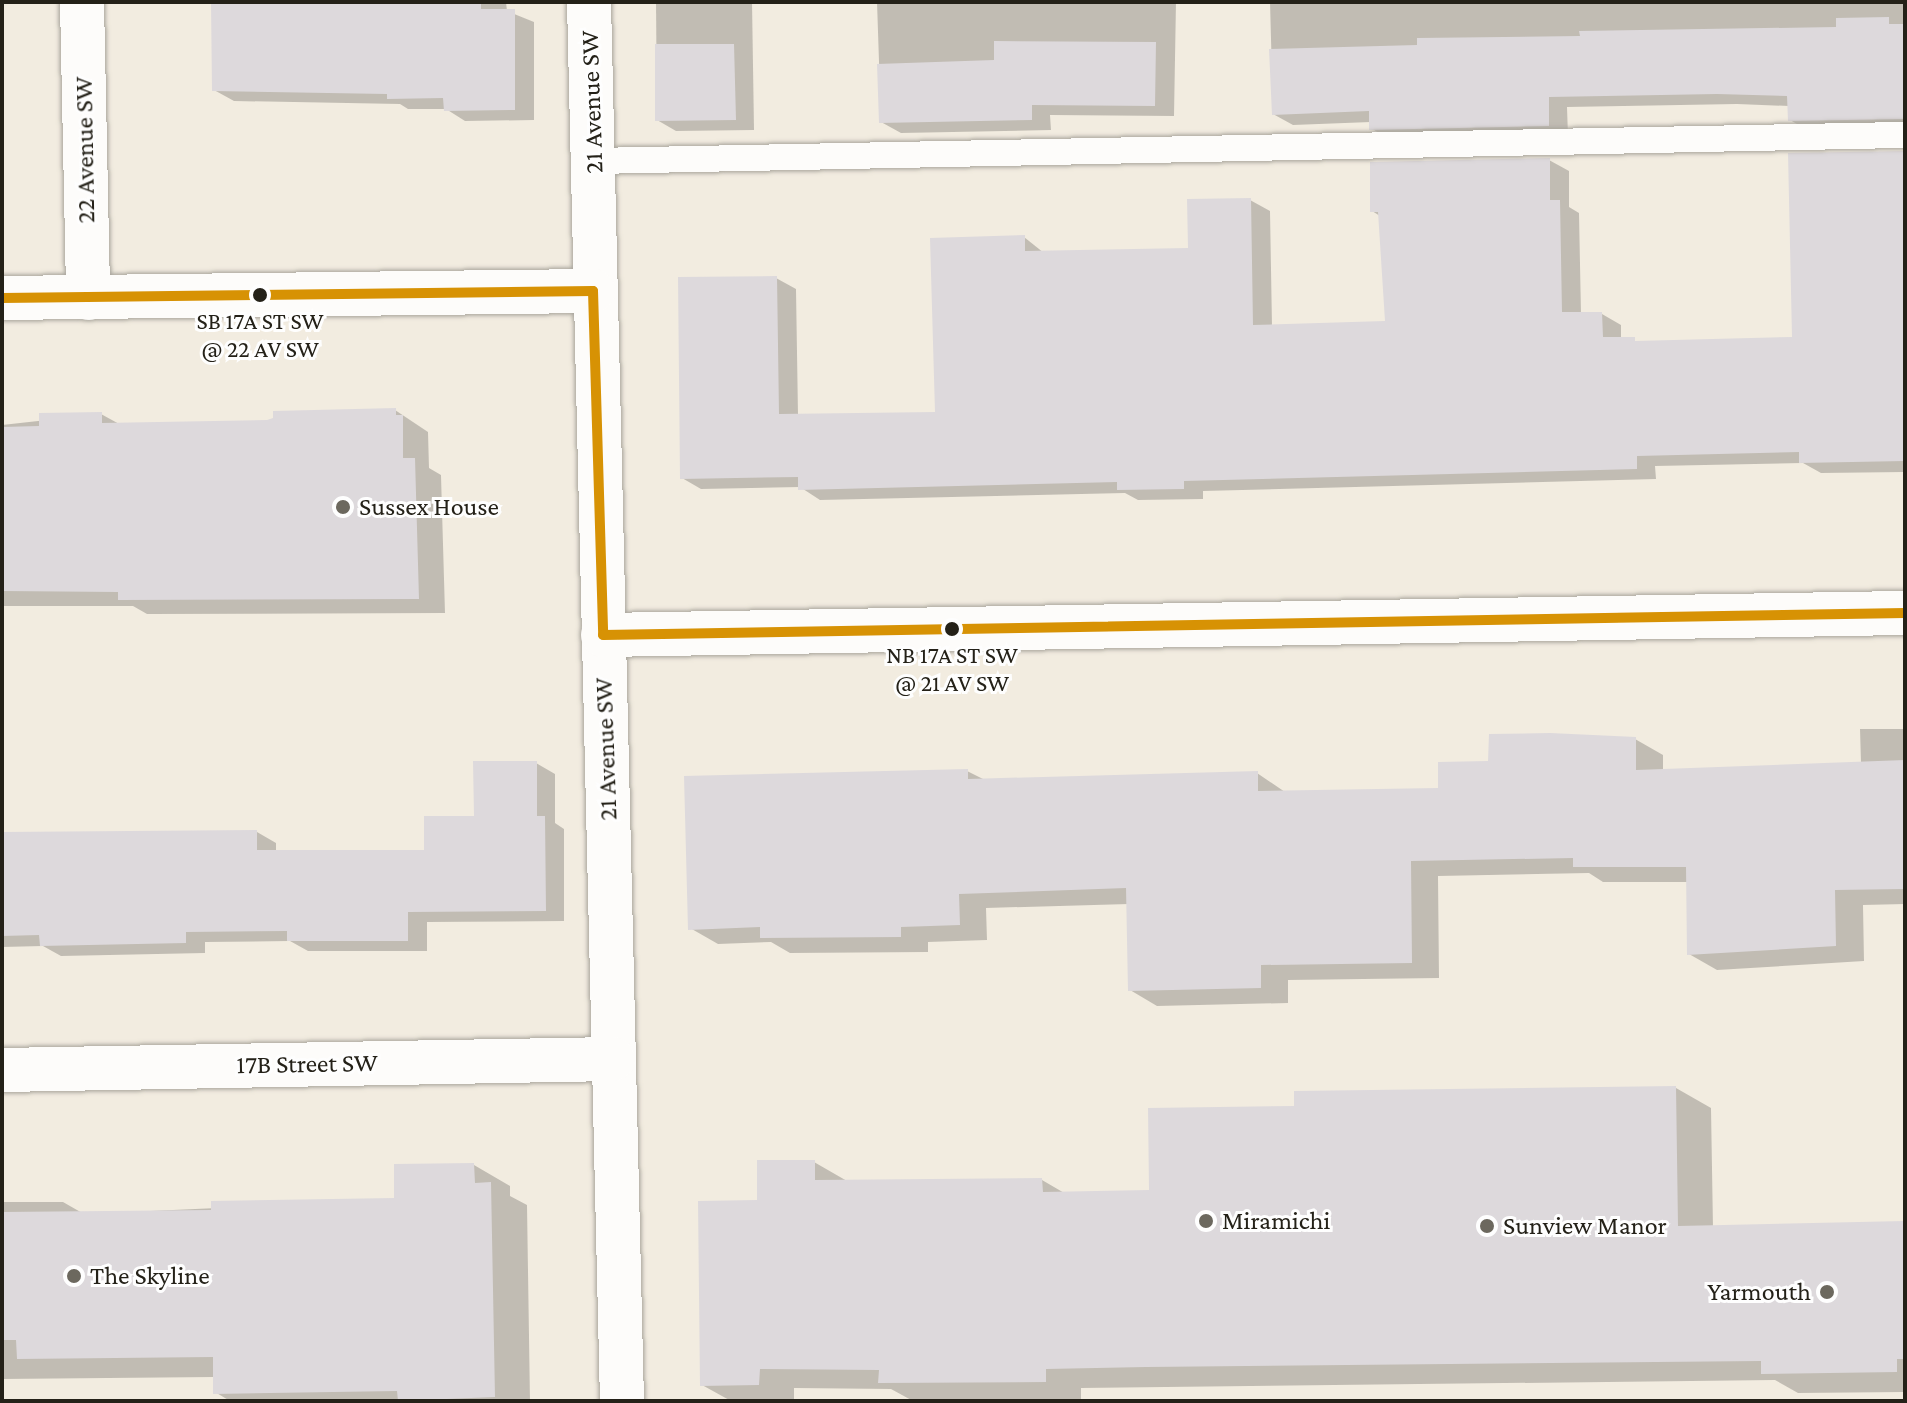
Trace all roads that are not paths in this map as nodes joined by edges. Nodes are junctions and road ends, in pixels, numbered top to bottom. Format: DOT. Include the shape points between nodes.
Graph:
graph roads {
  1 [pos="82,2"];
  2 [pos="589,2"];
  3 [pos="1905,135"];
  4 [pos="594,161"];
  5 [pos="593,291"];
  6 [pos="2,298"];
  7 [pos="88,298"];
  8 [pos="1905,613"];
  9 [pos="603,635"];
  10 [pos="613,1059"];
  11 [pos="2,1070"];
  12 [pos="622,1401"];
  1 -- 7 [label="street, 22 Avenue SW"];
  2 -- 4 [label="street, 21 Avenue SW"];
  3 -- 4 [label="lane"];
  4 -- 5 [label="street, 21 Avenue SW"];
  5 -- 7 [label="street"];
  5 -- 9 [label="street, 21 Avenue SW"];
  6 -- 7 [label="street"];
  8 -- 9 [label="street"];
  9 -- 10 [label="street, 21 Avenue SW"];
  10 -- 11 [label="street, 17B Street SW"];
  10 -- 12 [label="street, 21 Avenue SW"];
}
